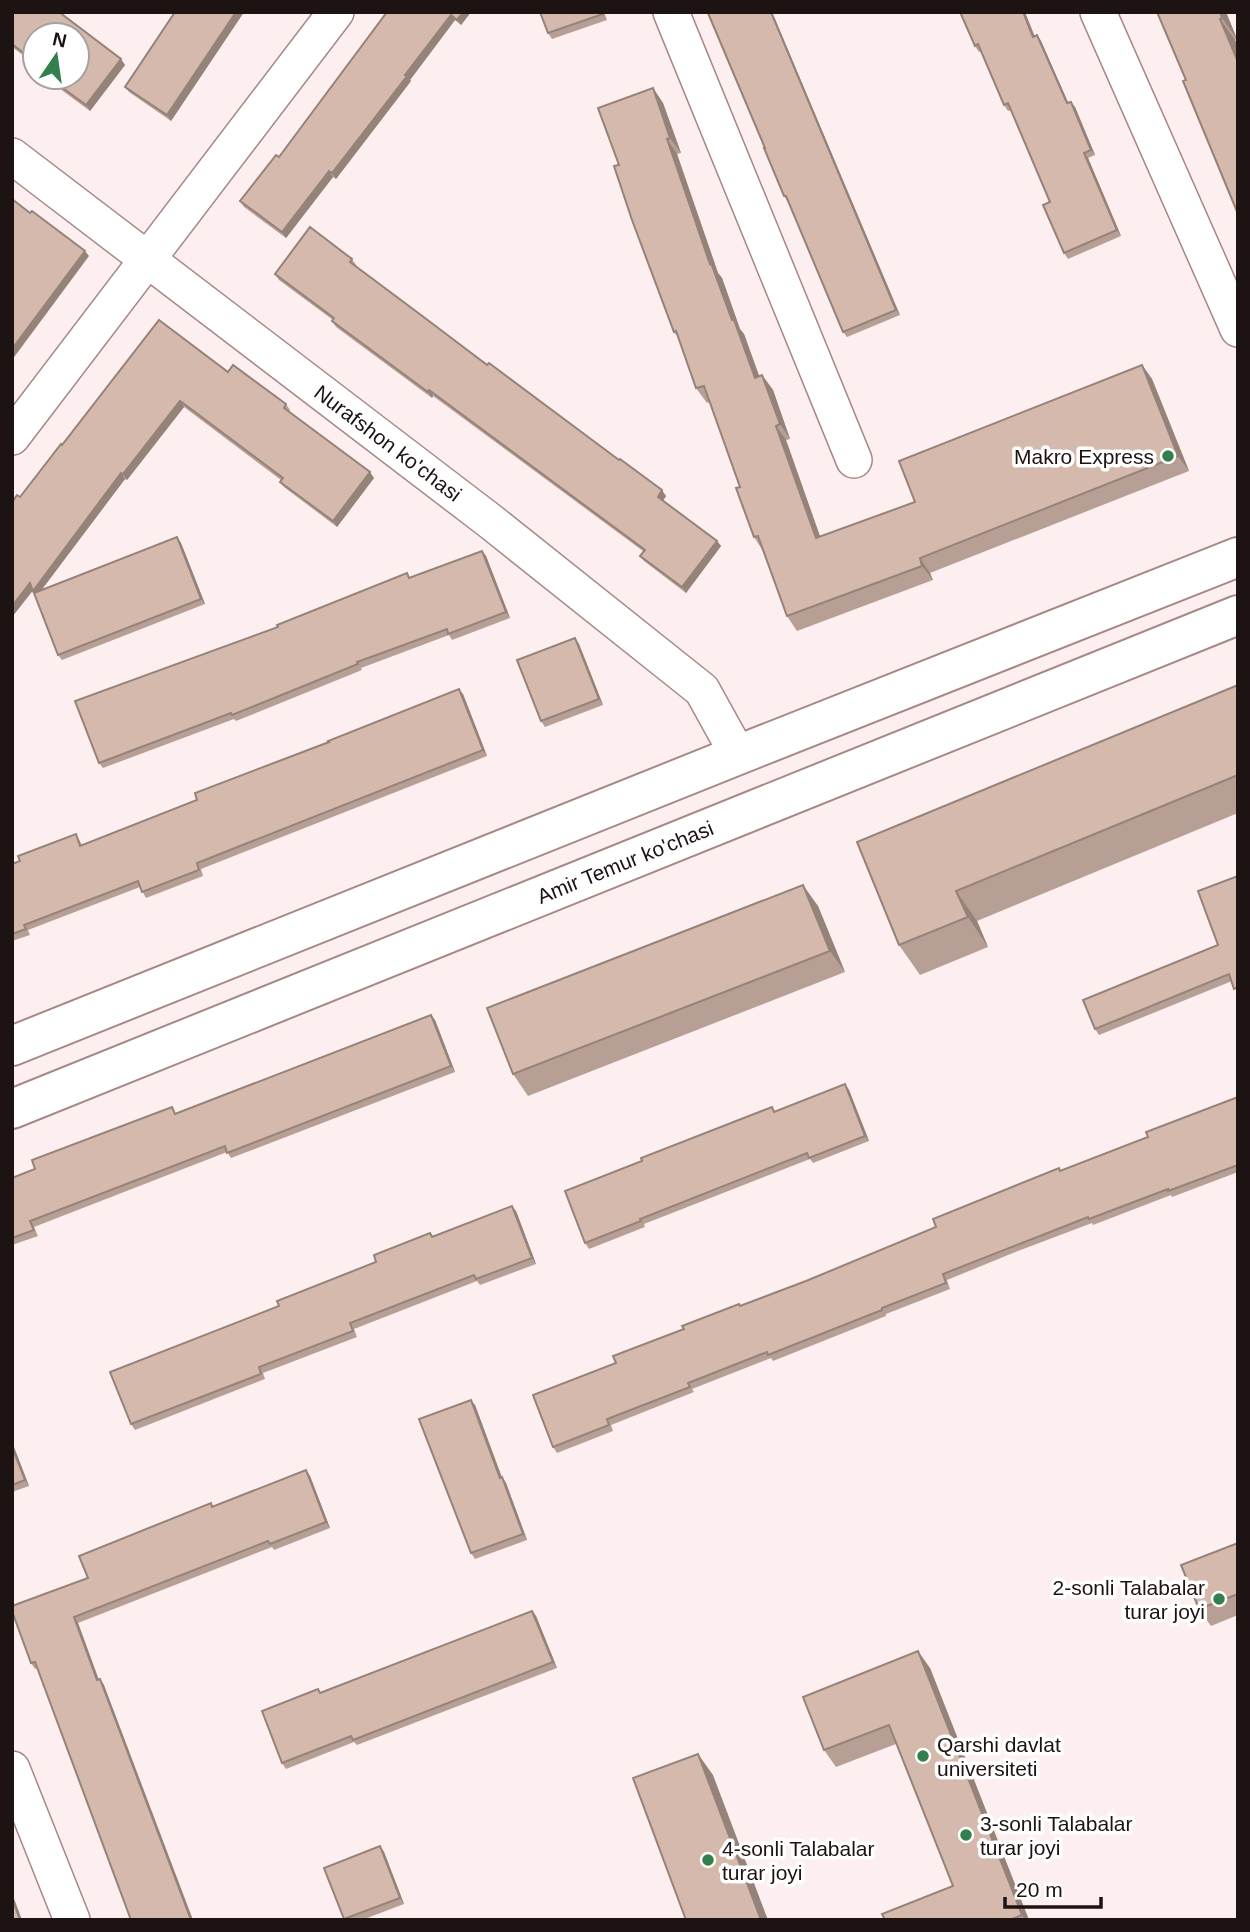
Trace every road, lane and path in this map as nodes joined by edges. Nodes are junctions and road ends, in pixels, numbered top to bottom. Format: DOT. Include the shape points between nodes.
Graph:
graph roads {
  1 [pos="336,12"];
  2 [pos="671,12"];
  3 [pos="1098,12"];
  4 [pos="12,156"];
  5 [pos="148,261"];
  6 [pos="1238,329"];
  7 [pos="12,436"];
  8 [pos="854,460"];
  9 [pos="1238,557"];
  10 [pos="1238,615"];
  11 [pos="738,755"];
  12 [pos="12,1046"];
  13 [pos="12,1109"];
  14 [pos="12,1769"];
  15 [pos="72,1920"];
  1 -- 5 [label="street"];
  2 -- 8 [label="street"];
  3 -- 6 [label="street"];
  4 -- 5 [label="street, Nurafshon ko'chasi"];
  5 -- 7 [label="street"];
  5 -- 11 [label="street, Nurafshon ko'chasi" via="490,521 702,691"];
  9 -- 11 [label="main road"];
  10 -- 13 [label="main road, Amir Temur ko'chasi"];
  11 -- 12 [label="main road"];
  14 -- 15 [label="street"];
}
